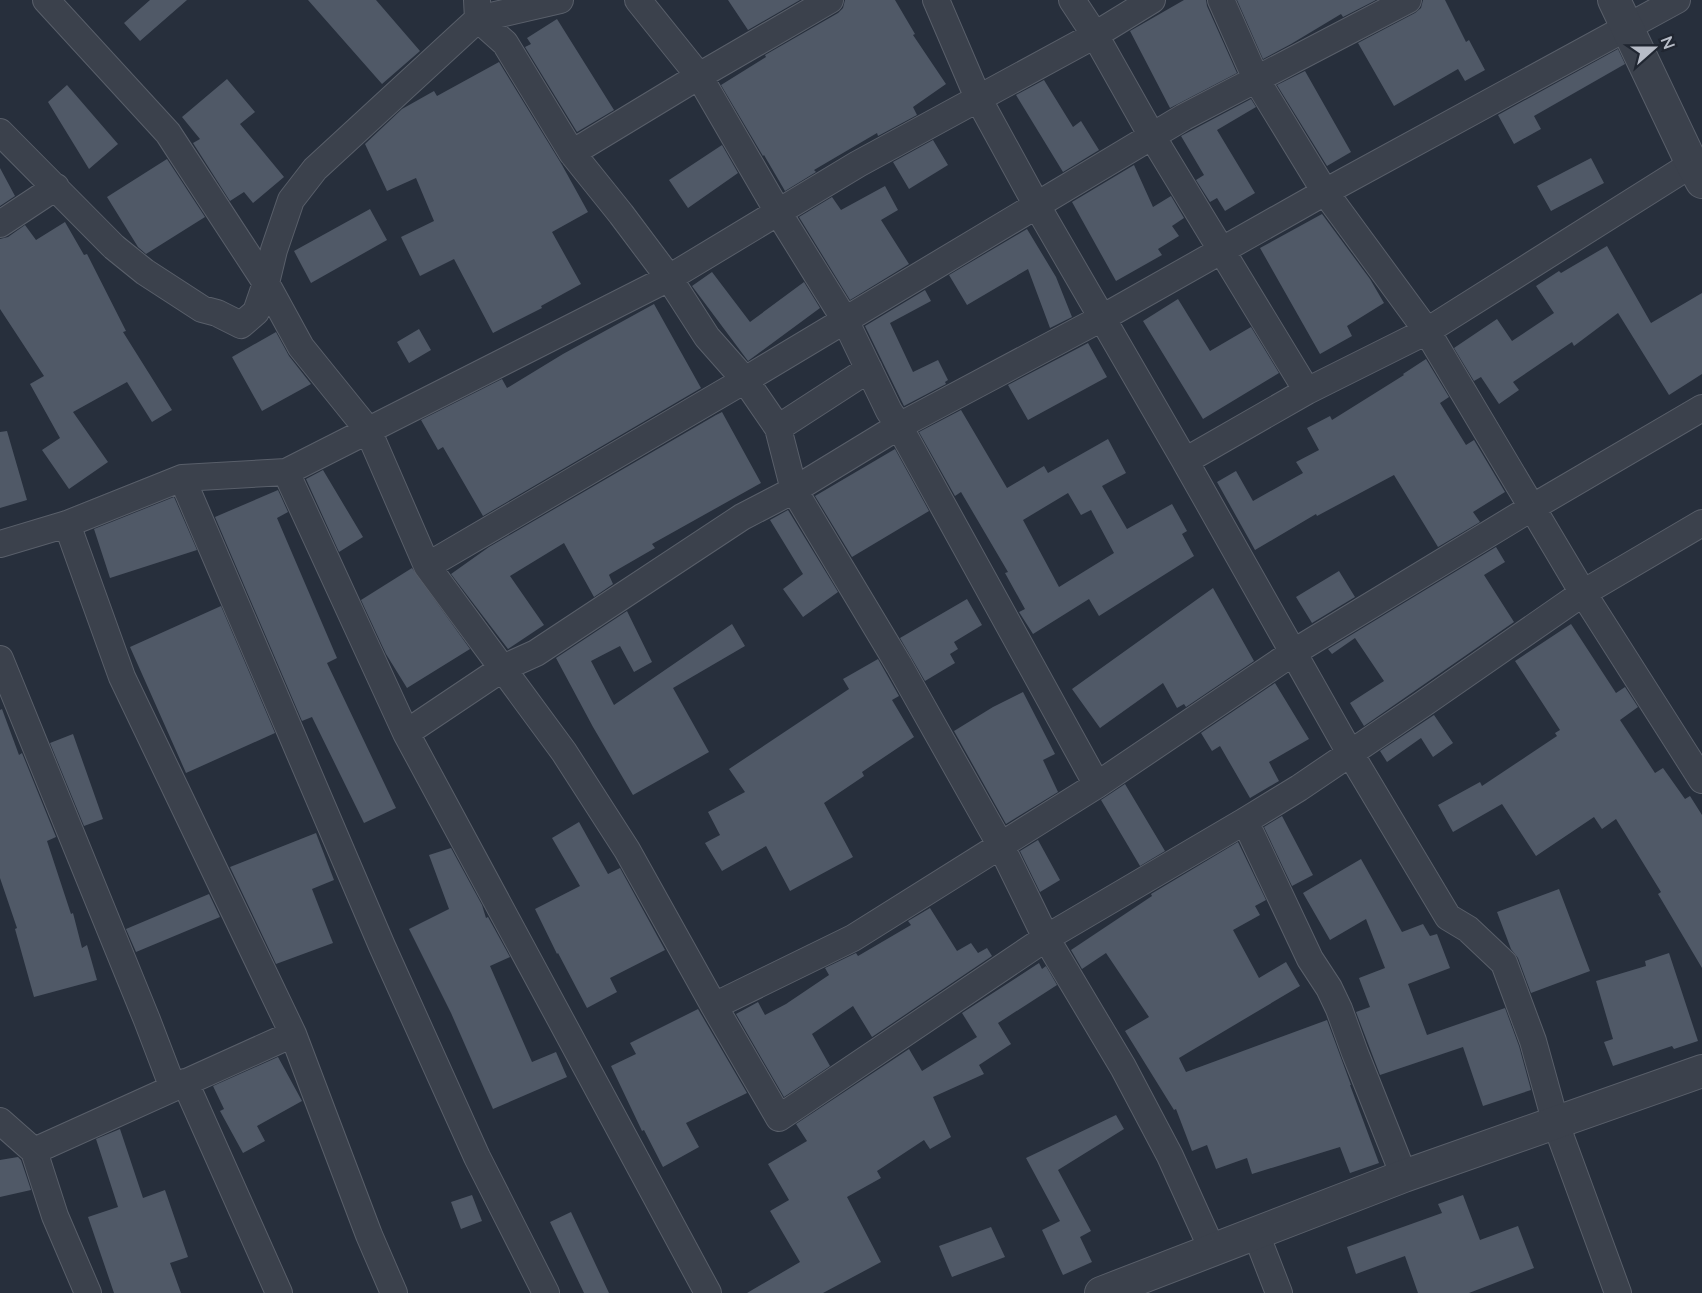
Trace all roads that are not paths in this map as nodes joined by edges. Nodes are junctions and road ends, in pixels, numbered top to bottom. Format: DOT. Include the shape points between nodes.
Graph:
graph roads {
  1 [pos="46,0"];
  2 [pos="560,0"];
  3 [pos="638,0"];
  4 [pos="830,0"];
  5 [pos="936,0"];
  6 [pos="1072,0"];
  7 [pos="1152,0"];
  8 [pos="1221,0"];
  9 [pos="1408,0"];
  10 [pos="1677,0"];
  11 [pos="477,9"];
  12 [pos="1620,14"];
  13 [pos="1095,35"];
  14 [pos="699,76"];
  15 [pos="1256,78"];
  16 [pos="978,98"];
  17 [pos="0,132"];
  18 [pos="1152,136"];
  19 [pos="572,153"];
  20 [pos="1699,168"];
  21 [pos="56,187"];
  22 [pos="1325,192"];
  23 [pos="1036,204"];
  24 [pos="778,212"];
  25 [pos="0,224"];
  26 [pos="1222,250"];
  27 [pos="669,278"];
  28 [pos="266,283"];
  29 [pos="1102,318"];
  30 [pos="845,320"];
  31 [pos="1428,331"];
  32 [pos="869,369"];
  33 [pos="745,380"];
  34 [pos="1307,391"];
  35 [pos="1702,408"];
  36 [pos="899,426"];
  37 [pos="778,428"];
  38 [pos="368,430"];
  39 [pos="1185,460"];
  40 [pos="286,472"];
  41 [pos="182,478"];
  42 [pos="794,490"];
  43 [pos="1533,507"];
  44 [pos="1702,523"];
  45 [pos="67,524"];
  46 [pos="0,544"];
  47 [pos="427,566"];
  48 [pos="1583,592"];
  49 [pos="1294,652"];
  50 [pos="0,659"];
  51 [pos="503,668"];
  52 [pos="406,733"];
  53 [pos="1350,753"];
  54 [pos="1702,780"];
  55 [pos="1096,785"];
  56 [pos="1245,821"];
  57 [pos="1001,846"];
  58 [pos="1046,938"];
  59 [pos="714,1006"];
  60 [pos="293,1034"];
  61 [pos="1702,1071"];
  62 [pos="179,1085"];
  63 [pos="0,1121"];
  64 [pos="1556,1124"];
  65 [pos="34,1151"];
  66 [pos="1404,1176"];
  67 [pos="1256,1234"];
  68 [pos="1212,1249"];
  69 [pos="88,1293"];
  70 [pos="279,1293"];
  71 [pos="394,1293"];
  72 [pos="546,1293"];
  73 [pos="708,1293"];
  74 [pos="1101,1293"];
  75 [pos="1280,1293"];
  76 [pos="1618,1293"];
  1 -- 28 [label="street" via="168,134"];
  2 -- 11 [label="street"];
  3 -- 14 [label="street"];
  4 -- 14 [label="street"];
  5 -- 16 [label="street"];
  6 -- 13 [label="street"];
  7 -- 13 [label="street"];
  8 -- 15 [label="street"];
  9 -- 15 [label="street"];
  10 -- 12 [label="street"];
  11 -- 19 [label="street" via="505,43"];
  11 -- 28 [label="street" via="315,169 291,200"];
  12 -- 20 [label="street"];
  12 -- 22 [label="street"];
  13 -- 16 [label="street"];
  13 -- 18 [label="street"];
  14 -- 19 [label="street"];
  14 -- 24 [label="street"];
  15 -- 18 [label="street"];
  15 -- 22 [label="street"];
  16 -- 23 [label="street"];
  16 -- 24 [label="street"];
  17 -- 21 [label="street"];
  18 -- 23 [label="street"];
  18 -- 26 [label="street"];
  19 -- 27 [label="street"];
  20 -- 31 [label="street"];
  21 -- 25 [label="street"];
  21 -- 28 [label="street" via="114,247 202,309 241,325 256,312"];
  22 -- 26 [label="street"];
  22 -- 31 [label="street"];
  23 -- 29 [label="street"];
  23 -- 30 [label="street"];
  24 -- 27 [label="street"];
  24 -- 30 [label="street"];
  26 -- 29 [label="street"];
  26 -- 34 [label="street"];
  27 -- 33 [label="street" via="707,337"];
  27 -- 38 [label="street"];
  28 -- 38 [label="street" via="301,347"];
  29 -- 36 [label="street"];
  29 -- 39 [label="street"];
  30 -- 32 [label="street"];
  30 -- 33 [label="street"];
  31 -- 34 [label="street"];
  31 -- 43 [label="street"];
  32 -- 36 [label="street"];
  32 -- 37 [label="street"];
  33 -- 37 [label="street"];
  33 -- 47 [label="street"];
  34 -- 39 [label="street"];
  35 -- 43 [label="street"];
  36 -- 42 [label="street"];
  36 -- 55 [label="street"];
  37 -- 42 [label="street"];
  38 -- 40 [label="street"];
  38 -- 47 [label="street"];
  39 -- 49 [label="street"];
  40 -- 41 [label="street"];
  40 -- 52 [label="street"];
  41 -- 45 [label="street"];
  41 -- 72 [label="street" via="387,957 477,1157"];
  42 -- 51 [label="street" via="742,517 536,653"];
  42 -- 57 [label="street"];
  43 -- 48 [label="street"];
  43 -- 49 [label="street"];
  44 -- 48 [label="street"];
  45 -- 46 [label="street"];
  45 -- 60 [label="street" via="122,677"];
  47 -- 51 [label="street"];
  48 -- 53 [label="street"];
  48 -- 54 [label="street"];
  49 -- 53 [label="street"];
  49 -- 55 [label="street"];
  50 -- 62 [label="street" via="147,1020"];
  51 -- 52 [label="street"];
  51 -- 59 [label="street" via="564,752 627,850"];
  52 -- 73 [label="street"];
  53 -- 56 [label="street"];
  53 -- 64 [label="street" via="1448,917 1468,929 1504,963 1533,1041"];
  55 -- 57 [label="street"];
  56 -- 58 [label="street"];
  56 -- 66 [label="street" via="1310,959 1339,1009"];
  57 -- 58 [label="street"];
  57 -- 59 [label="street" via="852,938"];
  58 -- 59 [label="street" via="779,1118"];
  58 -- 68 [label="street" via="1123,1067 1170,1156"];
  60 -- 62 [label="street"];
  60 -- 71 [label="street"];
  61 -- 64 [label="street"];
  62 -- 65 [label="street"];
  62 -- 70 [label="street"];
  63 -- 65 [label="street"];
  64 -- 66 [label="street"];
  64 -- 76 [label="street"];
  65 -- 69 [label="street" via="55,1216"];
  66 -- 67 [label="street"];
  67 -- 68 [label="street"];
  67 -- 75 [label="street"];
  68 -- 74 [label="street"];
}
